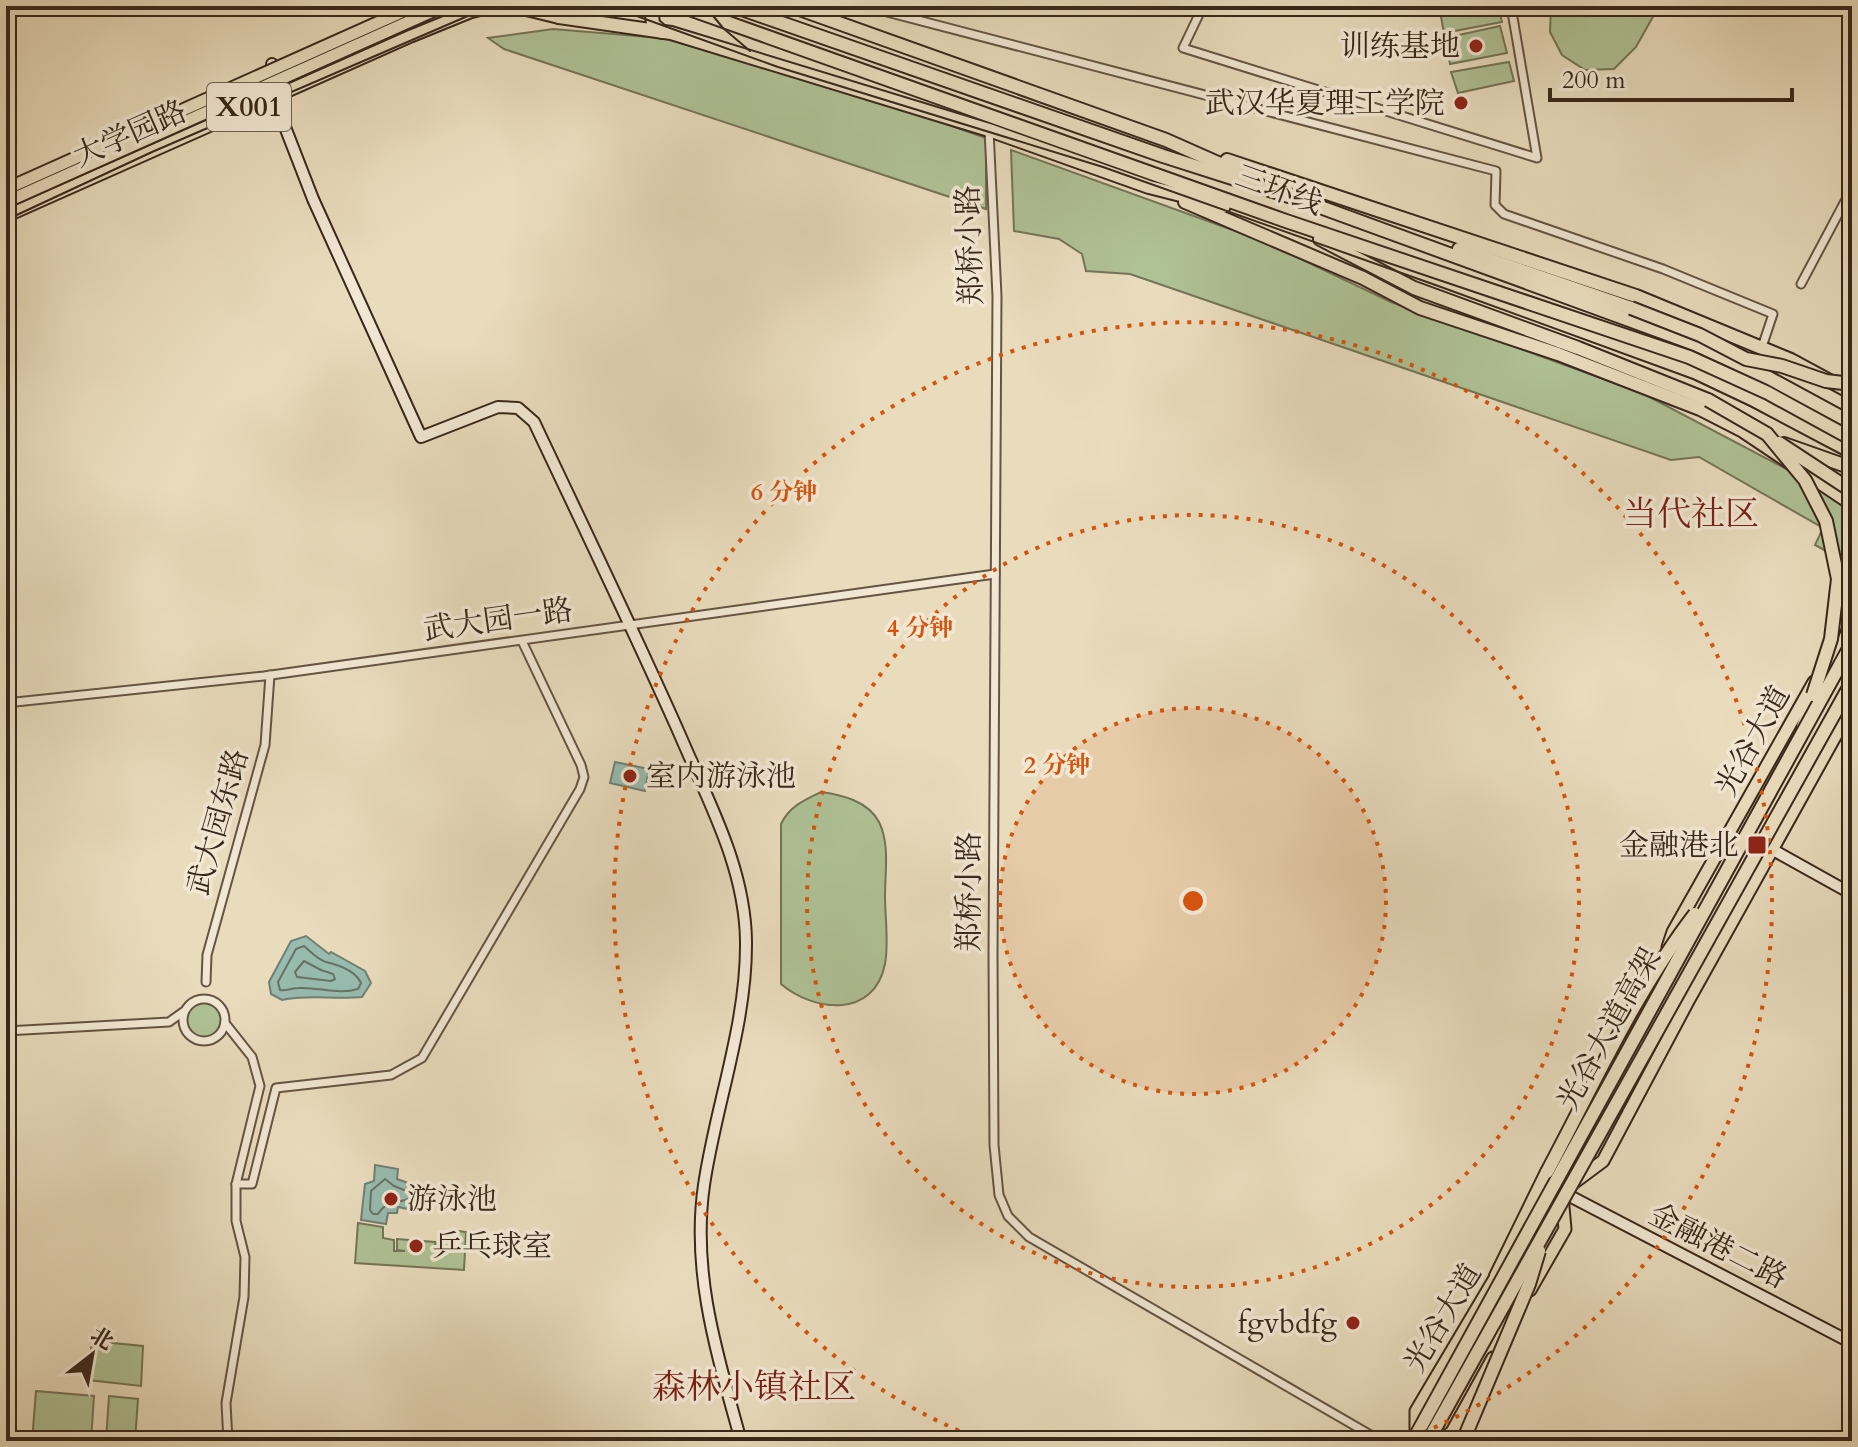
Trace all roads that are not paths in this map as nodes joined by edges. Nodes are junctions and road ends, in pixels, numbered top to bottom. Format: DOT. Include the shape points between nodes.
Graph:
graph roads {
  1 [pos="403,6"];
  2 [pos="415,6"];
  3 [pos="444,6"];
  4 [pos="494,6"];
  5 [pos="514,6"];
  6 [pos="600,6"];
  7 [pos="651,6"];
  8 [pos="681,6"];
  9 [pos="733,6"];
  10 [pos="791,6"];
  11 [pos="864,6"];
  12 [pos="1203,6"];
  13 [pos="1511,6"];
  14 [pos="559,17"];
  15 [pos="662,32"];
  16 [pos="272,64"];
  17 [pos="273,96"];
  18 [pos="989,130"];
  19 [pos="1161,138"];
  20 [pos="6,186"];
  21 [pos="1149,187"];
  22 [pos="1852,188"];
  23 [pos="1301,200"];
  24 [pos="6,202"];
  25 [pos="6,216"];
  26 [pos="1286,221"];
  27 [pos="1478,243"];
  28 [pos="1363,278"];
  29 [pos="1801,284"];
  30 [pos="1582,290"];
  31 [pos="1435,296"];
  32 [pos="1569,345"];
  33 [pos="1762,347"];
  34 [pos="1746,359"];
  35 [pos="1623,378"];
  36 [pos="1852,384"];
  37 [pos="1852,393"];
  38 [pos="1852,416"];
  39 [pos="1852,423"];
  40 [pos="1743,431"];
  41 [pos="1767,434"];
  42 [pos="1852,439"];
  43 [pos="1852,468"];
  44 [pos="1852,491"];
  45 [pos="1852,504"];
  46 [pos="995,574"];
  47 [pos="1852,620"];
  48 [pos="632,626"];
  49 [pos="522,641"];
  50 [pos="1852,643"];
  51 [pos="270,675"];
  52 [pos="1852,682"];
  53 [pos="1825,691"];
  54 [pos="6,703"];
  55 [pos="1852,706"];
  56 [pos="1801,733"];
  57 [pos="1773,850"];
  58 [pos="1719,883"];
  59 [pos="1852,894"];
  60 [pos="206,982"];
  61 [pos="193,1001"];
  62 [pos="218,1004"];
  63 [pos="183,1012"];
  64 [pos="169,1022"];
  65 [pos="225,1023"];
  66 [pos="6,1031"];
  67 [pos="187,1033"];
  68 [pos="235,1037"];
  69 [pos="213,1040"];
  70 [pos="236,1184"];
  71 [pos="1562,1192"];
  72 [pos="1546,1227"];
  73 [pos="1496,1276"];
  74 [pos="1852,1343"];
  75 [pos="228,1441"];
  76 [pos="741,1441"];
  77 [pos="1381,1441"];
  78 [pos="1415,1441"];
  79 [pos="1428,1441"];
  80 [pos="1440,1441"];
  81 [pos="1463,1441"];
  1 -- 16 [label="main road, 大学园路 / X001"];
  2 -- 20 [label="main road, 大学园路 / X001, bridge"];
  3 -- 24 [label="main road, bridge"];
  4 -- 17 [label="main road, 大学园路 / X001"];
  5 -- 14 [label="highway"];
  6 -- 14 [label="highway"];
  7 -- 15 [label="highway" via="653,24"];
  8 -- 26 [label="highway, 三环线"];
  9 -- 23 [label="highway, 三环线"];
  10 -- 19 [label="highway"];
  11 -- 33 [label="street" via="1496,171 1495,205 1504,214 1773,314"];
  12 -- 13 [label="street" via="1183,48 1537,158"];
  14 -- 15 [label="highway"];
  15 -- 18 [label="highway"];
  16 -- 17 [label="street"];
  16 -- 20 [label="main road, 大学园路 / X001"];
  17 -- 25 [label="main road, 大学园路 / X001"];
  17 -- 48 [label="street" via="313,199 421,437 498,407 518,408 534,422"];
  18 -- 21 [label="highway"];
  18 -- 46 [label="street, 郑桥小路" via="997,296"];
  19 -- 23 [label="highway"];
  19 -- 27 [label="highway"];
  21 -- 26 [label="highway"];
  21 -- 28 [label="highway"];
  22 -- 29 [label="street"];
  23 -- 30 [label="highway"];
  23 -- 39 [label="highway, 三环线" via="1695,344"];
  26 -- 31 [label="highway"];
  26 -- 42 [label="highway, 三环线" via="1689,357"];
  27 -- 30 [label="highway"];
  27 -- 33 [label="highway" via="1636,296"];
  28 -- 31 [label="highway"];
  28 -- 35 [label="highway" via="1420,308"];
  30 -- 34 [label="highway, bridge" via="1700,335"];
  31 -- 32 [label="highway"];
  32 -- 35 [label="highway"];
  32 -- 41 [label="highway, bridge" via="1708,400"];
  33 -- 37 [label="highway"];
  34 -- 36 [label="highway, bridge"];
  34 -- 38 [label="highway, bridge"];
  35 -- 40 [label="highway"];
  40 -- 43 [label="highway"];
  40 -- 45 [label="highway"];
  41 -- 44 [label="highway, bridge"];
  41 -- 56 [label="highway, bridge" via="1805,480 1826,521 1838,579 1831,639"];
  46 -- 48 [label="street, 武大园一路"];
  46 -- 77 [label="street, 郑桥小路" via="994,1145 999,1195 1008,1216 1029,1237"];
  47 -- 53 [label="highway, bridge"];
  47 -- 71 [label="main road, 光谷大道" via="1673,932 1650,996 1570,1144"];
  48 -- 49 [label="street, 武大园一路"];
  48 -- 76 [label="street" via="738,878 746,940 740,1018 704,1186 700,1236 709,1321"];
  49 -- 51 [label="street, 武大园一路"];
  49 -- 70 [label="street" via="581,765 580,789 422,1058 391,1075 276,1088 252,1184"];
  50 -- 53 [label="highway, 光谷大道高架, bridge"];
  51 -- 54 [label="street, 武大园一路"];
  51 -- 60 [label="street, 武大园东路" via="265,745 211,940"];
  52 -- 72 [label="highway, 光谷大道高架, bridge"];
  53 -- 56 [label="highway, 光谷大道高架, bridge"];
  55 -- 57 [label="main road, 光谷大道"];
  56 -- 58 [label="highway, 光谷大道高架, bridge"];
  57 -- 59 [label="street"];
  57 -- 71 [label="main road, 光谷大道" via="1603,1161"];
  58 -- 73 [label="highway, bridge" via="1678,937 1629,1018"];
  58 -- 78 [label="highway, 光谷大道高架, bridge"];
  60 -- 61 [label="street"];
  60 -- 62 [label="street"];
  61 -- 62 [label="street" via="206,998"];
  61 -- 63 [label="street"];
  62 -- 65 [label="street"];
  63 -- 64 [label="street"];
  63 -- 67 [label="street"];
  64 -- 66 [label="street"];
  64 -- 67 [label="street"];
  65 -- 68 [label="street"];
  65 -- 69 [label="street"];
  67 -- 69 [label="street" via="198,1041"];
  68 -- 69 [label="street"];
  68 -- 70 [label="street" via="252,1057 260,1086"];
  70 -- 75 [label="street" via="244,1297 226,1403"];
  71 -- 73 [label="main road, 光谷大道" via="1534,1212"];
  71 -- 74 [label="street, 金融港二路"];
  71 -- 80 [label="main road, 光谷大道" via="1565,1229 1452,1432"];
  72 -- 79 [label="highway, 光谷大道高架, bridge"];
  72 -- 81 [label="highway, bridge" via="1529,1284"];
  73 -- 78 [label="main road, 光谷大道" via="1416,1411"];
}
